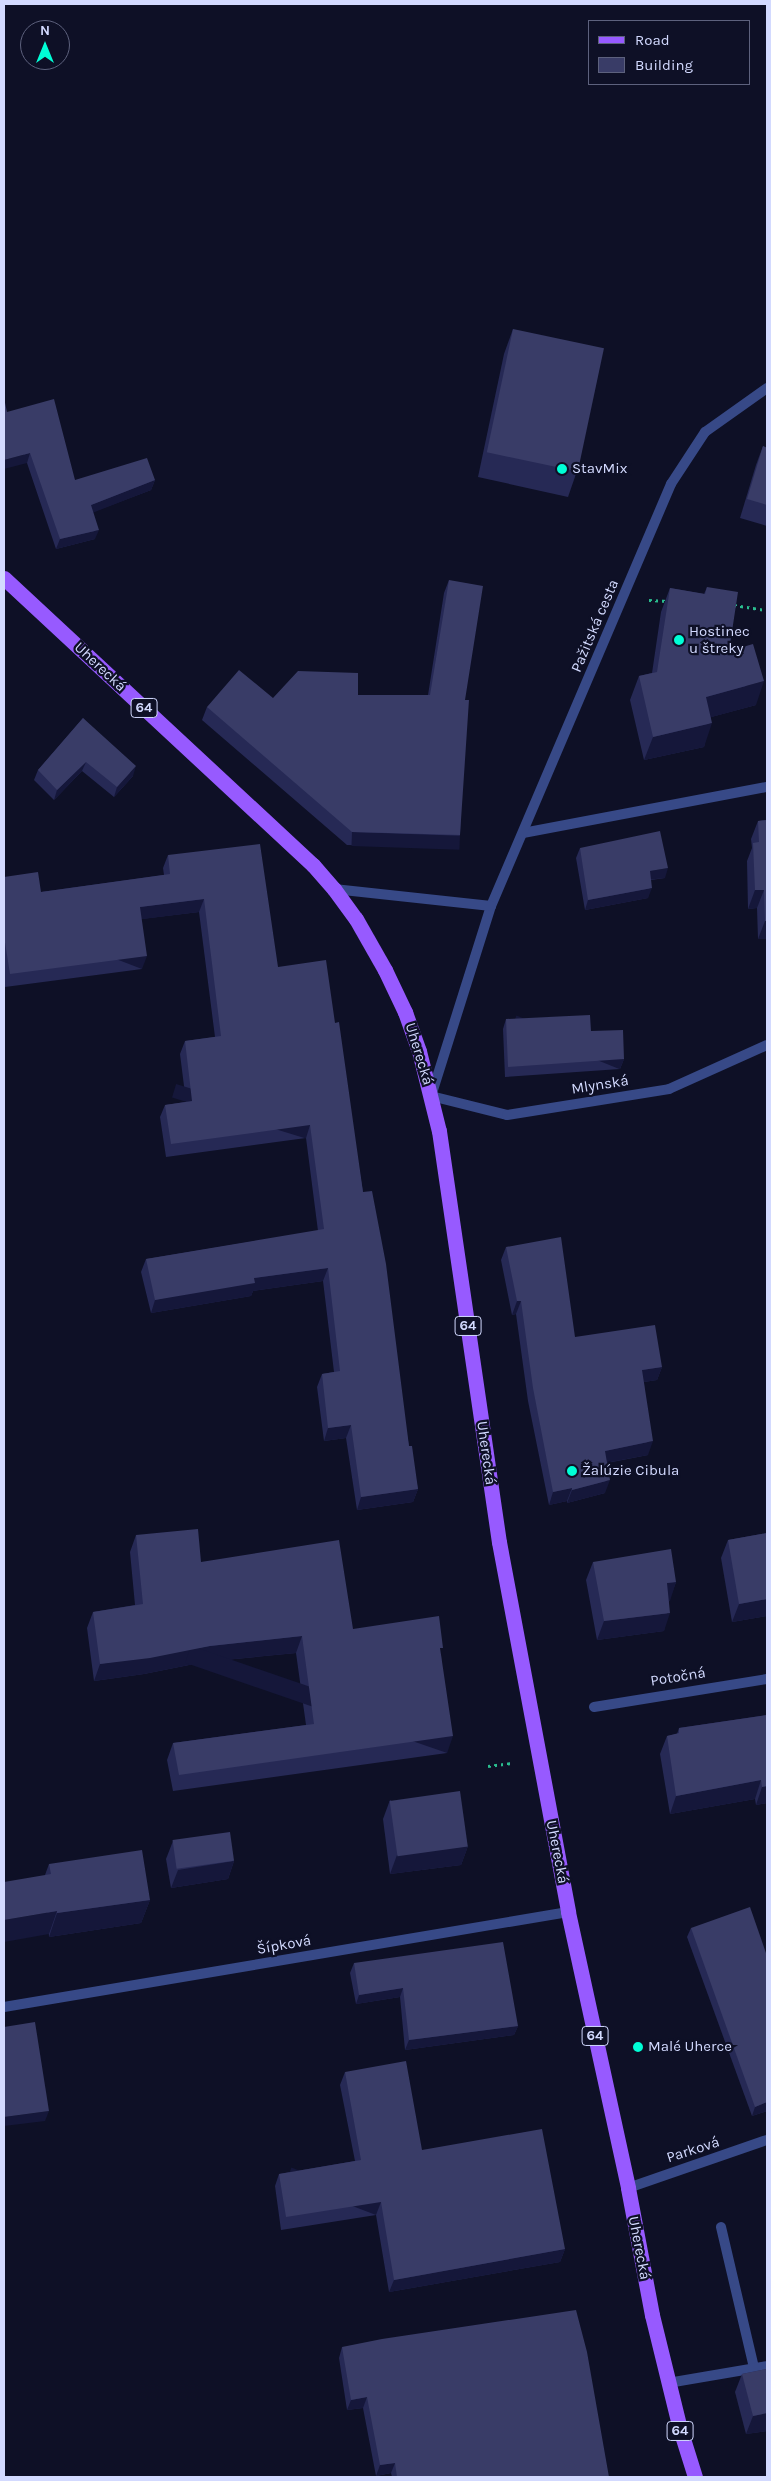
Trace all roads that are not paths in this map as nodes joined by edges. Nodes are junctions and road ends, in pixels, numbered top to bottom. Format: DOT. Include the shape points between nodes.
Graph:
graph roads {
  1 [pos="767,388"];
  2 [pos="4,578"];
  3 [pos="767,787"];
  4 [pos="523,832"];
  5 [pos="334,889"];
  6 [pos="491,906"];
  7 [pos="767,1045"];
  8 [pos="431,1096"];
  9 [pos="767,1678"];
  10 [pos="594,1707"];
  11 [pos="568,1912"];
  12 [pos="4,2007"];
  13 [pos="767,2140"];
  14 [pos="628,2188"];
  15 [pos="721,2227"];
  16 [pos="767,2366"];
  17 [pos="754,2368"];
  18 [pos="668,2383"];
  19 [pos="695,2477"];
  1 -- 4 [label="street, Pažitská cesta" via="705,432 671,484"];
  2 -- 5 [label="main road, Uherecká / 64" via="313,865"];
  3 -- 4 [label="street"];
  4 -- 6 [label="street, Pažitská cesta"];
  5 -- 6 [label="street"];
  5 -- 8 [label="main road, Uherecká / 64" via="360,928 406,1012"];
  6 -- 8 [label="street, Pažitská cesta"];
  7 -- 8 [label="street, Mlynská" via="669,1089 507,1116"];
  8 -- 11 [label="main road, Uherecká / 64" via="439,1131 499,1542"];
  9 -- 10 [label="street, Potočná"];
  11 -- 12 [label="street, Šípková"];
  11 -- 14 [label="main road, Uherecká / 64"];
  13 -- 14 [label="street, Parková"];
  14 -- 18 [label="main road, Uherecká / 64"];
  15 -- 17 [label="street"];
  16 -- 17 [label="street"];
  17 -- 18 [label="street"];
  18 -- 19 [label="main road, Uherecká / 64"];
}
